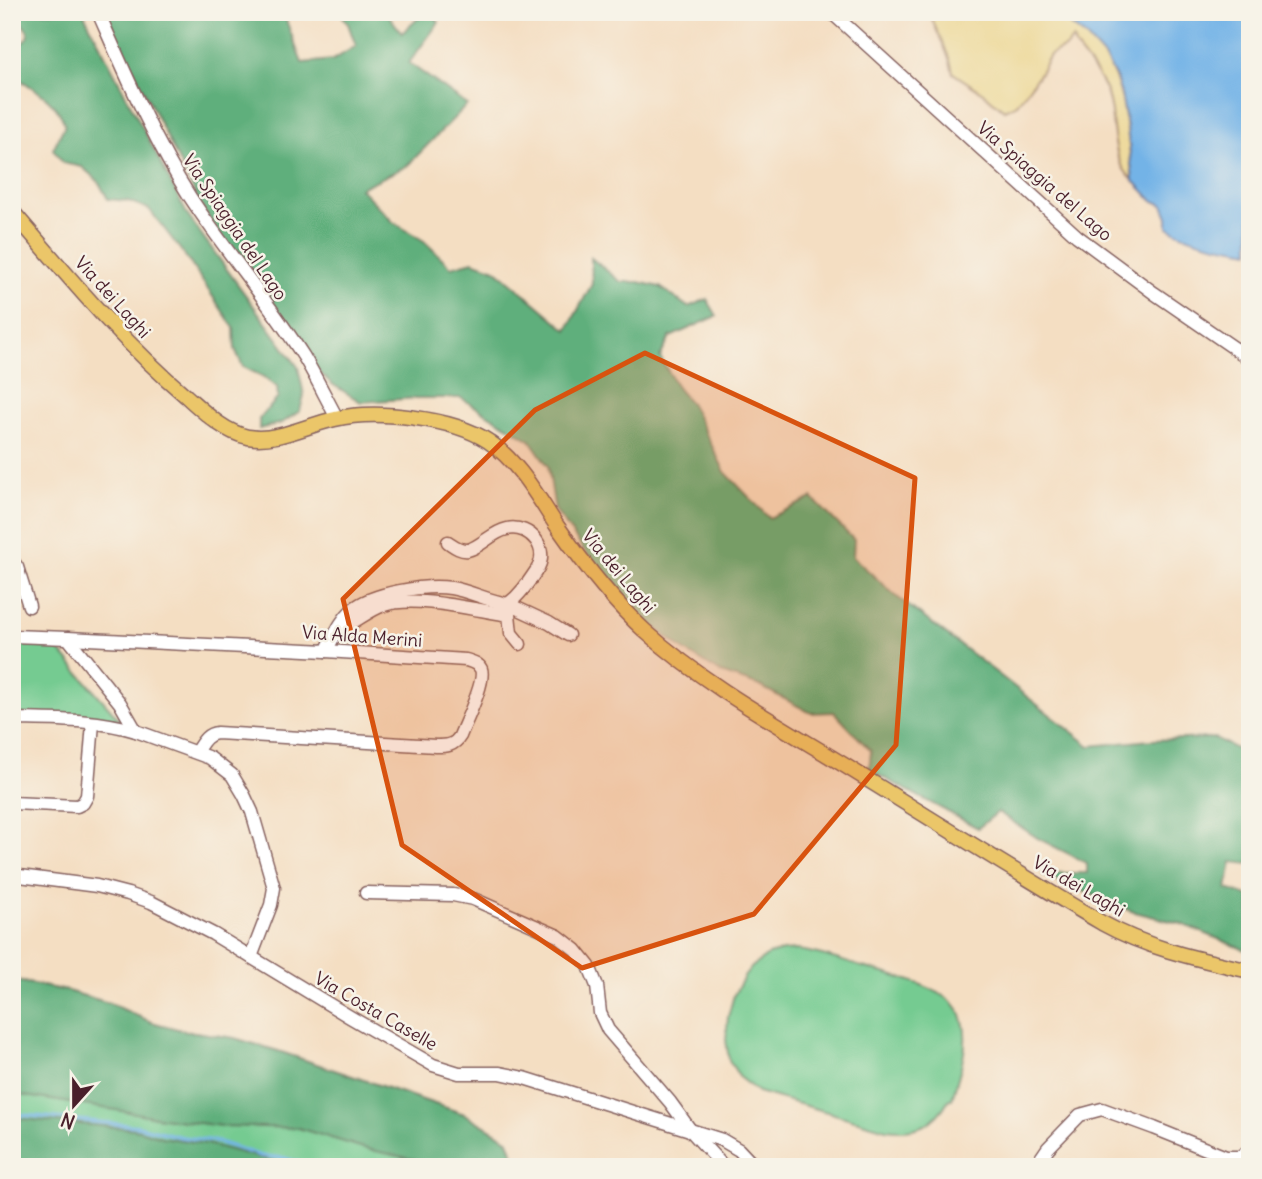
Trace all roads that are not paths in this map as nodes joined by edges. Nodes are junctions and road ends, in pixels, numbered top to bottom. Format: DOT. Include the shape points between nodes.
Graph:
graph roads {
  1 [pos="98,12"];
  2 [pos="831,12"];
  3 [pos="12,211"];
  4 [pos="1250,359"];
  5 [pos="337,418"];
  6 [pos="449,542"];
  7 [pos="12,560"];
  8 [pos="29,606"];
  9 [pos="505,609"];
  10 [pos="568,635"];
  11 [pos="12,636"];
  12 [pos="68,638"];
  13 [pos="520,644"];
  14 [pos="327,651"];
  15 [pos="12,719"];
  16 [pos="93,723"];
  17 [pos="136,731"];
  18 [pos="196,752"];
  19 [pos="12,803"];
  20 [pos="12,875"];
  21 [pos="366,893"];
  22 [pos="251,957"];
  23 [pos="1250,971"];
  24 [pos="691,1131"];
  25 [pos="1250,1149"];
  26 [pos="724,1167"];
  27 [pos="755,1167"];
  28 [pos="1035,1167"];
  1 -- 5 [label="street, Via Spiaggia del Lago" via="170,163 299,350"];
  2 -- 4 [label="street, Via Spiaggia del Lago" via="1071,231"];
  3 -- 5 [label="main road, Via dei Laghi" via="118,333 227,429 248,437 277,436"];
  5 -- 23 [label="main road, Via dei Laghi" via="415,419 454,426 485,439 521,472 614,600 699,673 1102,923 1156,948"];
  6 -- 9 [label="street" via="466,550 504,530 530,534 542,553 541,562"];
  7 -- 8 [label="street"];
  9 -- 10 [label="street" via="549,623"];
  9 -- 13 [label="street" via="511,633"];
  9 -- 14 [label="street" via="449,588 388,594 350,612"];
  11 -- 12 [label="street, Via Alda Merini"];
  12 -- 14 [label="street, Via Alda Merini"];
  12 -- 17 [label="street" via="120,703"];
  14 -- 18 [label="street, Via Alda Merini" via="477,664 480,683 458,740 436,746 215,733 206,737"];
  15 -- 16 [label="street"];
  16 -- 17 [label="street"];
  16 -- 19 [label="street" via="83,803"];
  17 -- 18 [label="street"];
  18 -- 22 [label="street" via="221,765 238,783 251,808 272,878 272,903"];
  20 -- 22 [label="street, Via Costa Caselle" via="139,897 195,923"];
  21 -- 24 [label="street" via="473,899 558,936 589,966 607,1030"];
  22 -- 24 [label="street, Via Costa Caselle" via="438,1067 524,1078"];
  24 -- 26 [label="street"];
  24 -- 27 [label="street, Via Costa Caselle" via="728,1142"];
  25 -- 28 [label="street" via="1241,1157 1226,1157 1102,1110 1080,1115"];
}
